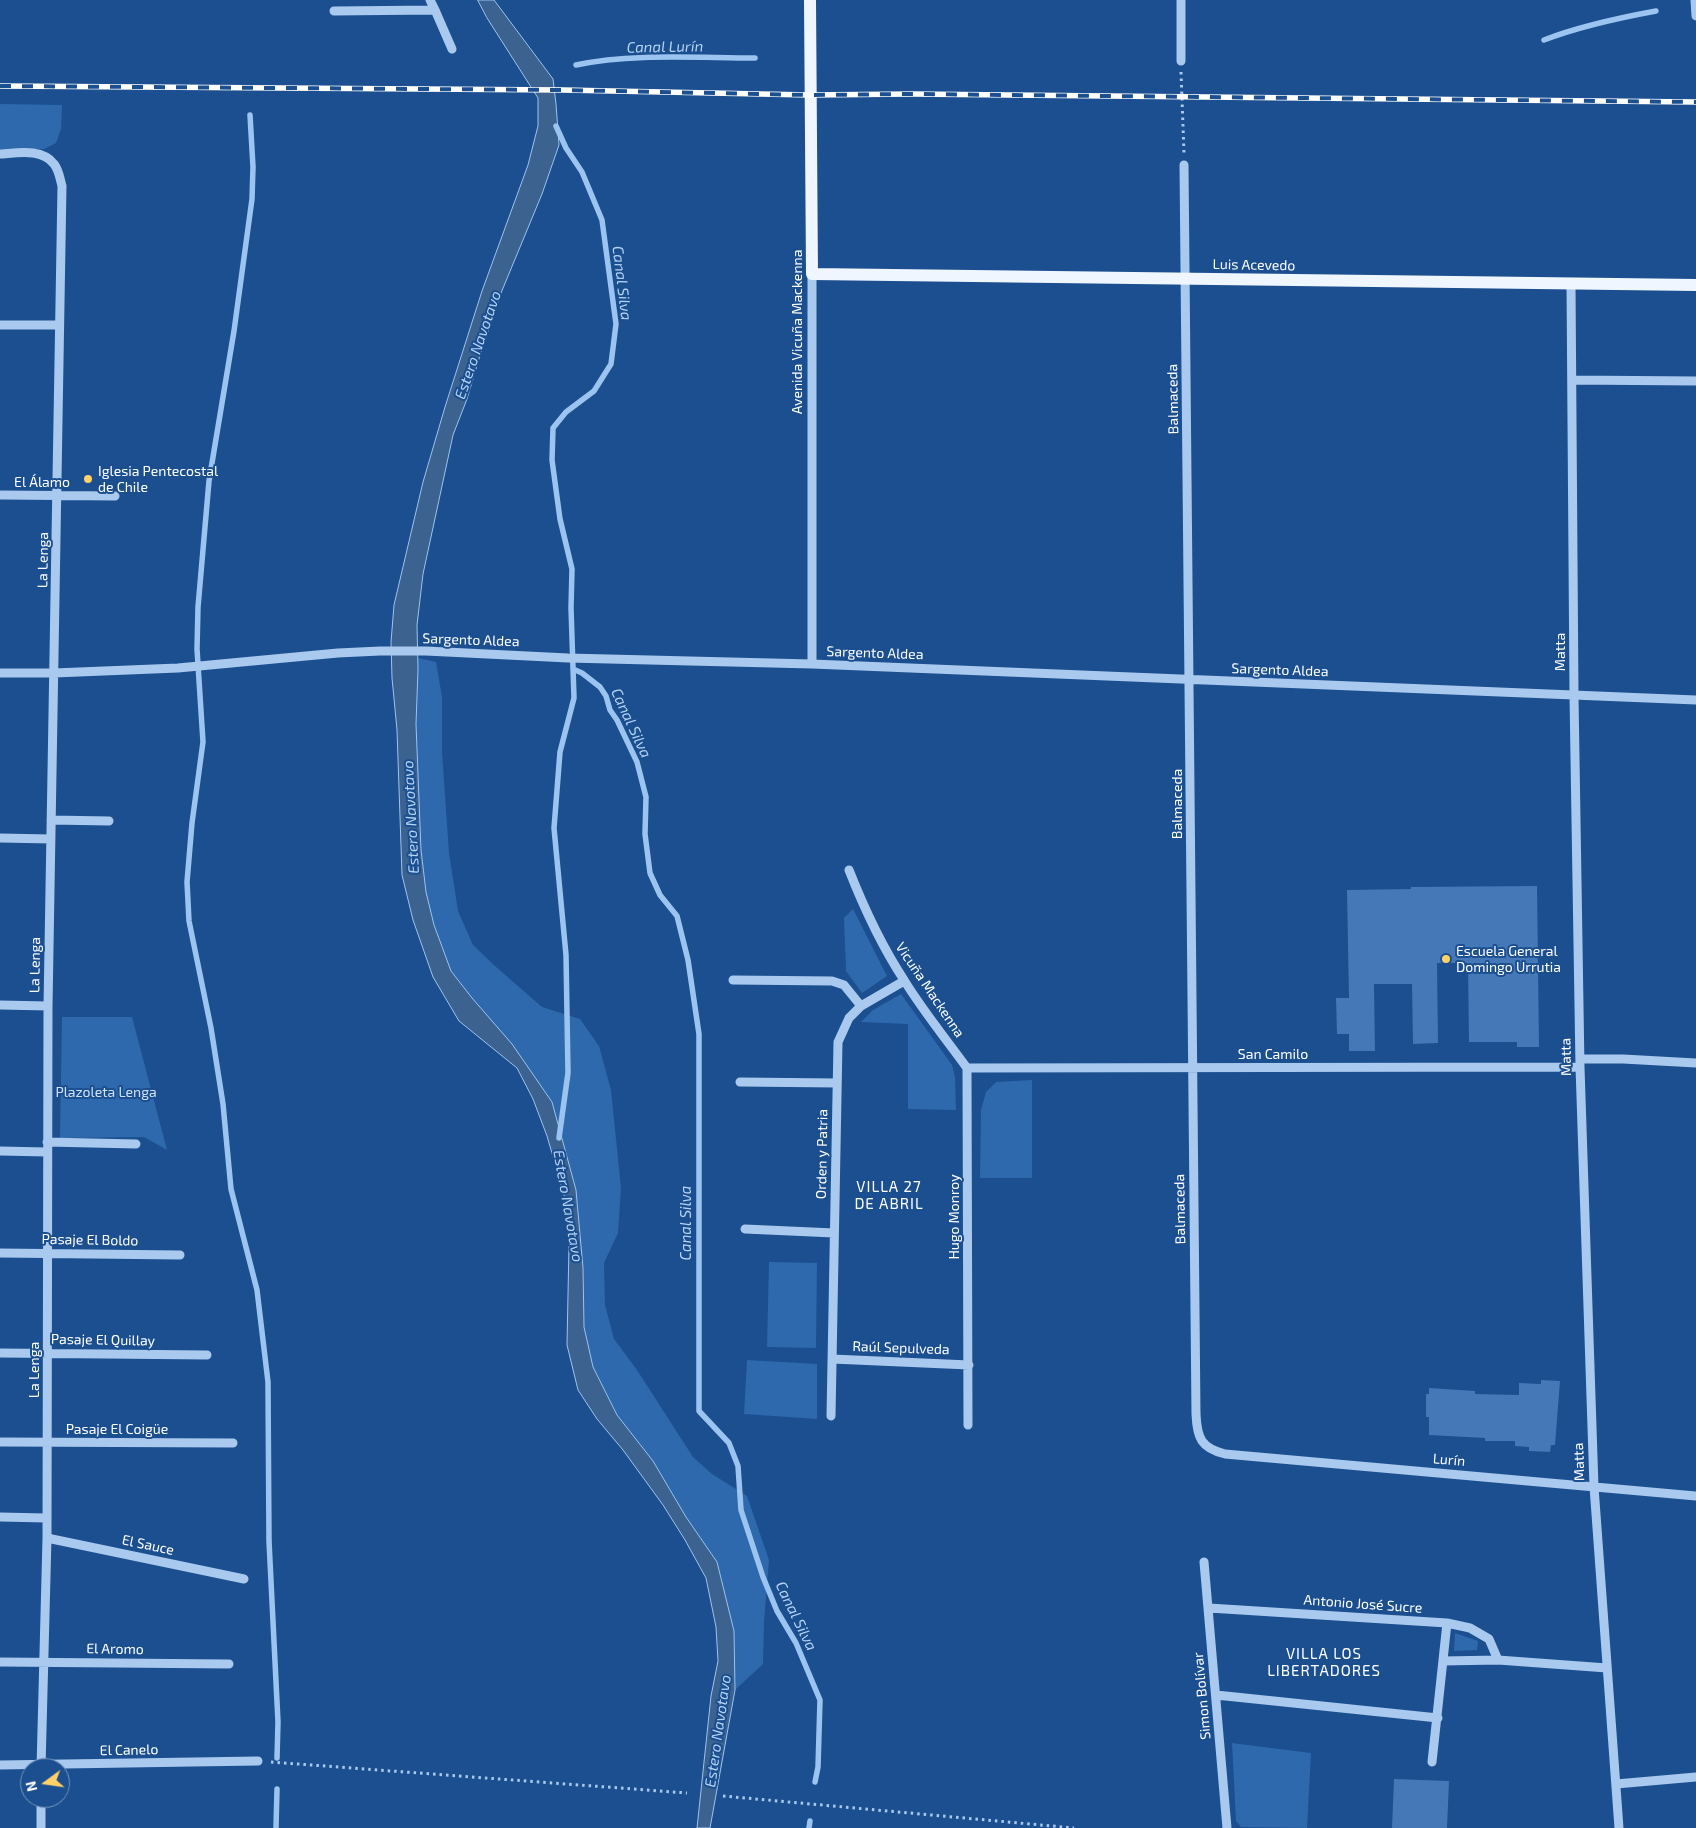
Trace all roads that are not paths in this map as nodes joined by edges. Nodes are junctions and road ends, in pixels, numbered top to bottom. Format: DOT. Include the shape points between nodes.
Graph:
graph roads {
  1 [pos="430,0"];
  2 [pos="810,0"];
  3 [pos="1181,0"];
  4 [pos="1695,0"];
  5 [pos="435,10"];
  6 [pos="334,11"];
  7 [pos="1696,16"];
  8 [pos="452,49"];
  9 [pos="1181,61"];
  10 [pos="0,154"];
  11 [pos="1184,165"];
  12 [pos="812,274"];
  13 [pos="1186,279"];
  14 [pos="1572,284"];
  15 [pos="1696,285"];
  16 [pos="0,325"];
  17 [pos="59,325"];
  18 [pos="1572,380"];
  19 [pos="1696,381"];
  20 [pos="0,495"];
  21 [pos="58,495"];
  22 [pos="115,496"];
  23 [pos="812,664"];
  24 [pos="0,673"];
  25 [pos="54,673"];
  26 [pos="1190,681"];
  27 [pos="1574,696"];
  28 [pos="1696,700"];
  29 [pos="51,820"];
  30 [pos="109,821"];
  31 [pos="0,838"];
  32 [pos="51,839"];
  33 [pos="849,870"];
  34 [pos="733,980"];
  35 [pos="904,981"];
  36 [pos="0,1005"];
  37 [pos="48,1006"];
  38 [pos="861,1006"];
  39 [pos="1580,1063"];
  40 [pos="1696,1063"];
  41 [pos="967,1068"];
  42 [pos="1191,1068"];
  43 [pos="740,1082"];
  44 [pos="837,1083"];
  45 [pos="47,1142"];
  46 [pos="136,1144"];
  47 [pos="0,1152"];
  48 [pos="47,1152"];
  49 [pos="744,1229"];
  50 [pos="834,1233"];
  51 [pos="0,1253"];
  52 [pos="47,1253"];
  53 [pos="180,1255"];
  54 [pos="0,1353"];
  55 [pos="48,1354"];
  56 [pos="207,1355"];
  57 [pos="832,1359"];
  58 [pos="969,1365"];
  59 [pos="831,1416"];
  60 [pos="968,1425"];
  61 [pos="0,1442"];
  62 [pos="47,1442"];
  63 [pos="1203,1443"];
  64 [pos="233,1444"];
  65 [pos="1594,1487"];
  66 [pos="1696,1496"];
  67 [pos="0,1517"];
  68 [pos="46,1518"];
  69 [pos="46,1538"];
  70 [pos="1204,1562"];
  71 [pos="244,1579"];
  72 [pos="1209,1608"];
  73 [pos="1447,1623"];
  74 [pos="1498,1660"];
  75 [pos="1443,1661"];
  76 [pos="0,1662"];
  77 [pos="45,1662"];
  78 [pos="229,1664"];
  79 [pos="1607,1668"];
  80 [pos="1216,1695"];
  81 [pos="1438,1718"];
  82 [pos="41,1758"];
  83 [pos="258,1761"];
  84 [pos="1432,1762"];
  85 [pos="0,1765"];
  86 [pos="20,1766"];
  87 [pos="70,1766"];
  88 [pos="1696,1777"];
  89 [pos="1616,1784"];
  90 [pos="41,1808"];
  91 [pos="41,1828"];
  92 [pos="1226,1828"];
  93 [pos="1619,1828"];
  1 -- 5 [label="street"];
  2 -- 12 [label="main road, Avenida Vicuña Mackenna"];
  3 -- 9 [label="street"];
  4 -- 7 [label="street"];
  5 -- 6 [label="street"];
  5 -- 8 [label="street"];
  10 -- 17 [label="street, La Lenga" via="38,153 48,158 54,164 62,186"];
  11 -- 13 [label="street, Balmaceda"];
  12 -- 13 [label="main road, Luis Acevedo"];
  12 -- 23 [label="street, Avenida Vicuña Mackenna"];
  13 -- 14 [label="main road, Luis Acevedo"];
  13 -- 26 [label="street, Balmaceda"];
  14 -- 15 [label="main road, Luis Acevedo"];
  14 -- 18 [label="street, Matta"];
  16 -- 17 [label="street"];
  17 -- 21 [label="street, La Lenga"];
  18 -- 19 [label="street"];
  18 -- 27 [label="street, Matta"];
  20 -- 21 [label="street, El Álamo"];
  21 -- 22 [label="street, El Álamo"];
  21 -- 25 [label="street, La Lenga"];
  23 -- 25 [label="street, Sargento Aldea" via="380,651 186,667"];
  23 -- 26 [label="street, Sargento Aldea"];
  24 -- 25 [label="street, Sargento Aldea"];
  25 -- 29 [label="street, La Lenga"];
  26 -- 27 [label="street, Sargento Aldea"];
  26 -- 42 [label="street, Balmaceda"];
  27 -- 28 [label="street, Sargento Aldea"];
  27 -- 39 [label="street, Matta"];
  29 -- 30 [label="street"];
  29 -- 32 [label="street, La Lenga"];
  31 -- 32 [label="street"];
  32 -- 37 [label="street, La Lenga"];
  33 -- 35 [label="street, Vicuña Mackenna" via="880,939"];
  34 -- 38 [label="street" via="832,981 844,985"];
  35 -- 38 [label="street, Orden y Patria"];
  35 -- 41 [label="street, Vicuña Mackenna"];
  36 -- 37 [label="street"];
  37 -- 45 [label="street, La Lenga"];
  38 -- 44 [label="street, Orden y Patria" via="849,1018 838,1042"];
  39 -- 40 [label="street, San Camilo" via="1632,1059"];
  39 -- 42 [label="street, San Camilo"];
  39 -- 65 [label="street, Matta"];
  41 -- 42 [label="street, San Camilo"];
  41 -- 58 [label="street, Hugo Monroy"];
  42 -- 63 [label="street, Balmaceda" via="1196,1414"];
  43 -- 44 [label="street"];
  44 -- 50 [label="street, Orden y Patria"];
  45 -- 46 [label="street"];
  45 -- 48 [label="street, La Lenga"];
  47 -- 48 [label="street"];
  48 -- 52 [label="street, La Lenga"];
  49 -- 50 [label="street"];
  50 -- 57 [label="street, Orden y Patria"];
  51 -- 52 [label="street, Pasaje El Boldo"];
  52 -- 53 [label="street, Pasaje El Boldo"];
  52 -- 55 [label="street, La Lenga"];
  54 -- 55 [label="street, Pasaje El Quillay"];
  55 -- 56 [label="street, Pasaje El Quillay"];
  55 -- 62 [label="street, La Lenga"];
  57 -- 58 [label="street, Raúl Sepulveda"];
  57 -- 59 [label="street, Orden y Patria"];
  58 -- 60 [label="street, Hugo Monroy"];
  61 -- 62 [label="street, Pasaje El Coigüe"];
  62 -- 64 [label="street, Pasaje El Coigüe"];
  62 -- 68 [label="street, La Lenga"];
  63 -- 65 [label="street, Lurín" via="1225,1454"];
  65 -- 66 [label="street, Lurín"];
  65 -- 79 [label="street, Matta"];
  67 -- 68 [label="street"];
  68 -- 69 [label="street, La Lenga"];
  69 -- 71 [label="street, El Sauce"];
  69 -- 77 [label="street, La Lenga"];
  70 -- 72 [label="street, Simon Bolívar"];
  72 -- 73 [label="street, Antonio José Sucre"];
  72 -- 80 [label="street, Simon Bolívar"];
  73 -- 74 [label="street, Antonio José Sucre" via="1470,1628 1489,1639"];
  73 -- 75 [label="street"];
  74 -- 75 [label="street"];
  74 -- 79 [label="street"];
  75 -- 81 [label="street"];
  76 -- 77 [label="street, El Aromo"];
  77 -- 78 [label="street, El Aromo"];
  77 -- 82 [label="street, La Lenga"];
  79 -- 89 [label="street, Matta"];
  80 -- 81 [label="street"];
  80 -- 92 [label="street, Simon Bolívar"];
  81 -- 84 [label="street"];
  83 -- 87 [label="street, El Canelo"];
  85 -- 86 [label="street, El Canelo"];
  88 -- 89 [label="street"];
  89 -- 93 [label="street, Matta"];
  90 -- 91 [label="street"];
}
